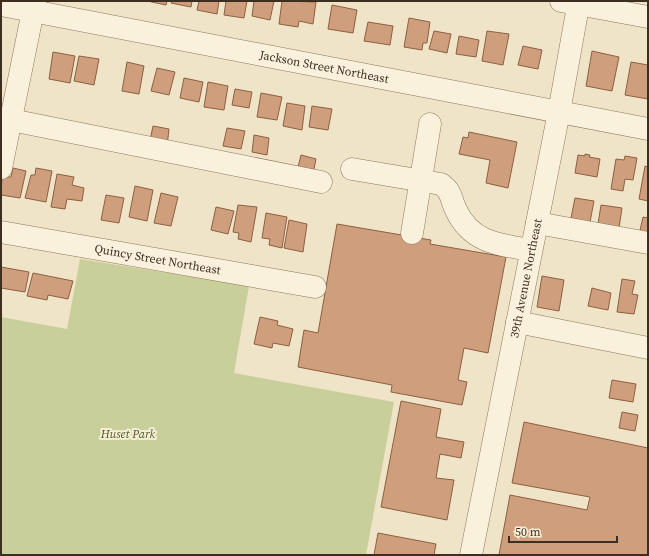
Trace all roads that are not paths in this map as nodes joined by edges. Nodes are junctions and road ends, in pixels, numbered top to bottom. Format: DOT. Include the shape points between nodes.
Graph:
graph roads {
  1 [pos="573,2"];
  2 [pos="1,4"];
  3 [pos="35,6"];
  4 [pos="648,17"];
  5 [pos="558,112"];
  6 [pos="6,119"];
  7 [pos="430,124"];
  8 [pos="648,129"];
  9 [pos="1,168"];
  10 [pos="352,169"];
  11 [pos="420,181"];
  12 [pos="321,182"];
  13 [pos="537,223"];
  14 [pos="1,232"];
  15 [pos="412,233"];
  16 [pos="648,243"];
  17 [pos="531,250"];
  18 [pos="315,287"];
  19 [pos="517,322"];
  20 [pos="648,348"];
  21 [pos="471,555"];
  1 -- 4 [label="street"];
  1 -- 5 [label="street, 39th Avenue Northeast"];
  2 -- 3 [label="street, Jackson Street Northeast"];
  3 -- 5 [label="street, Jackson Street Northeast"];
  3 -- 6 [label="street"];
  5 -- 8 [label="street, Jackson Street Northeast"];
  5 -- 13 [label="street, 39th Avenue Northeast"];
  6 -- 9 [label="street"];
  6 -- 12 [label="street"];
  7 -- 11 [label="street"];
  10 -- 11 [label="street"];
  11 -- 15 [label="street"];
  11 -- 17 [label="street" via="441,184 448,190 456,211 476,235 497,245"];
  13 -- 16 [label="street"];
  13 -- 17 [label="street, 39th Avenue Northeast"];
  14 -- 18 [label="street, Quincy Street Northeast"];
  17 -- 19 [label="street, 39th Avenue Northeast"];
  19 -- 20 [label="street"];
  19 -- 21 [label="street, 39th Avenue Northeast"];
}
